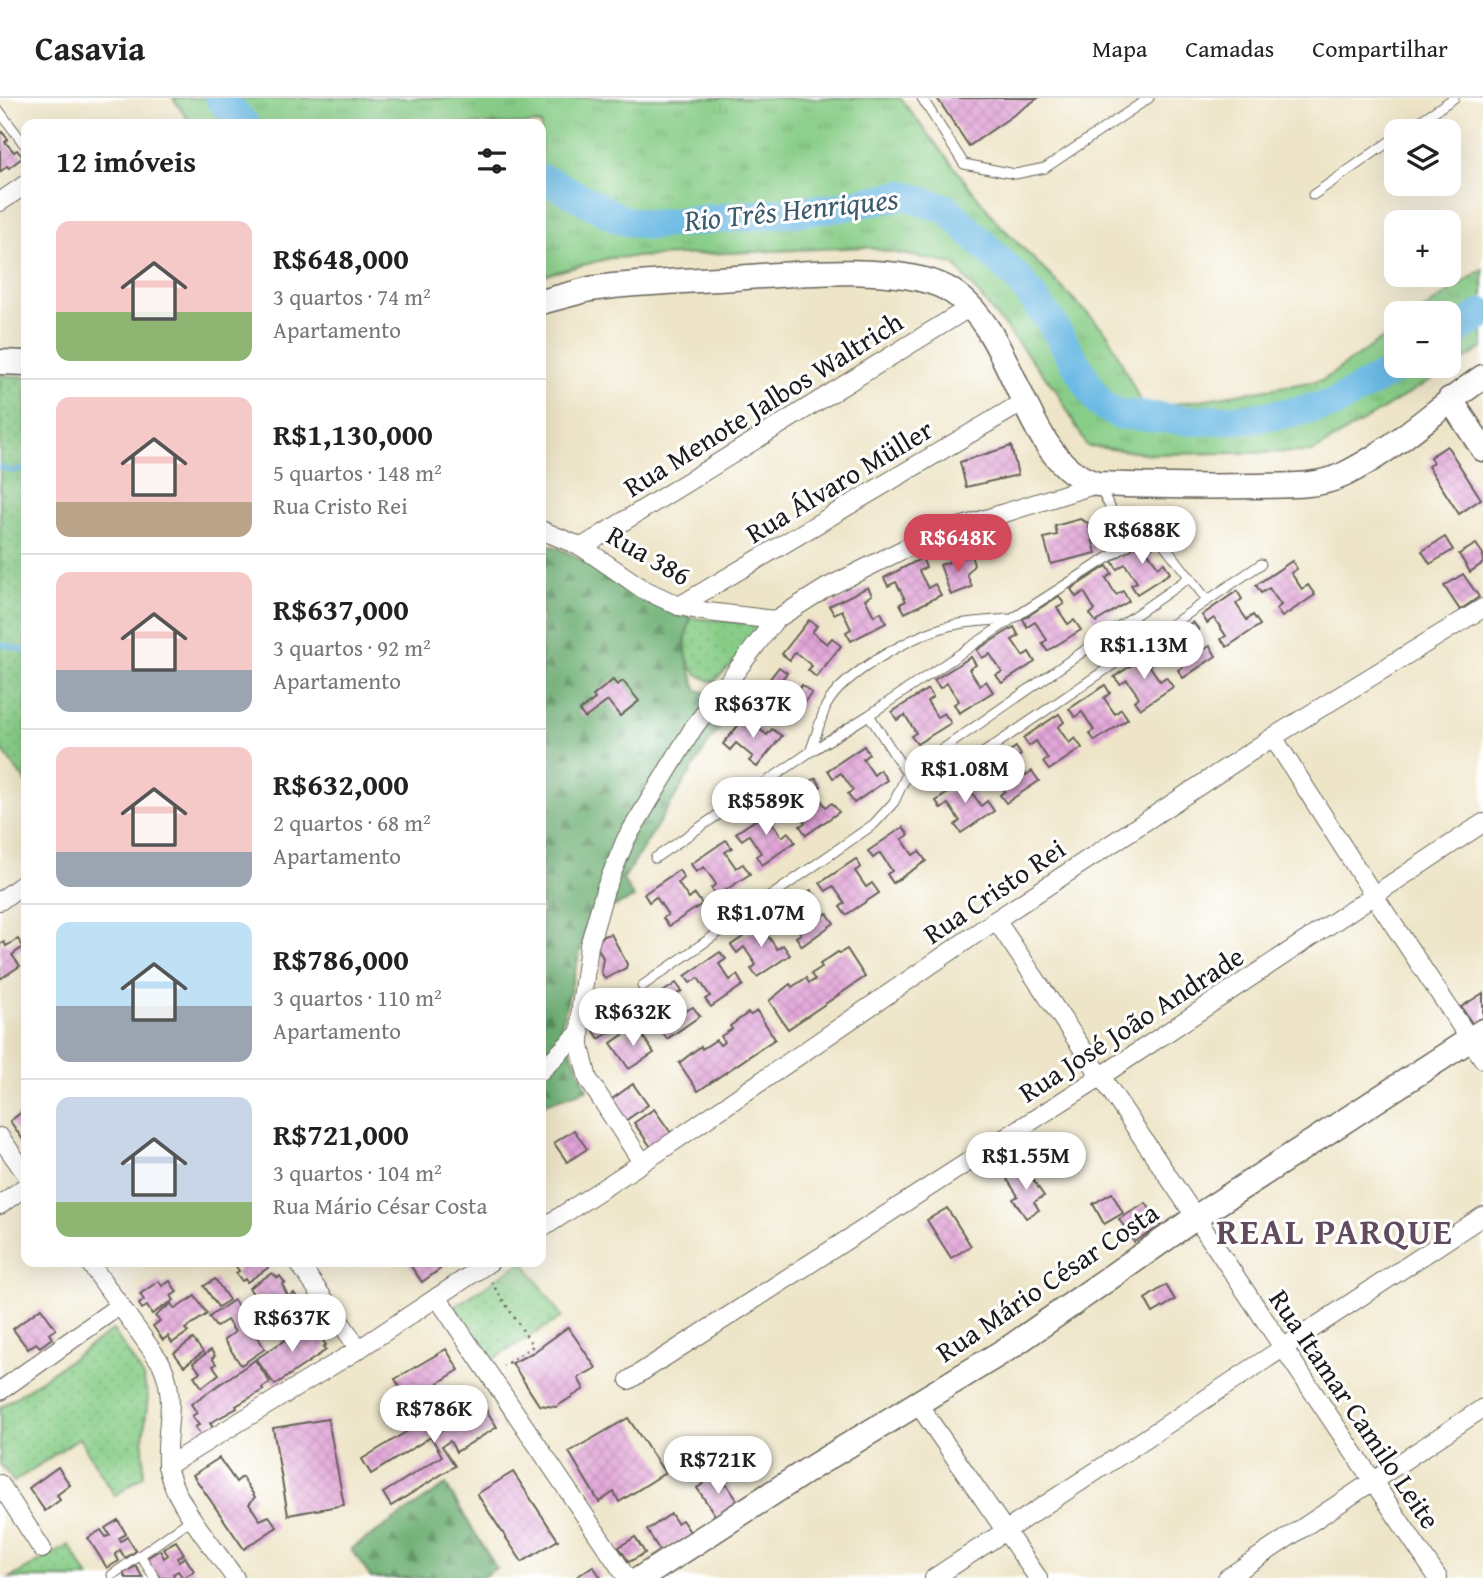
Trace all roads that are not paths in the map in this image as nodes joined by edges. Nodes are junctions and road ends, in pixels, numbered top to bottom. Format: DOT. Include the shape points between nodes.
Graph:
graph roads {
  1 [pos="922,98"];
  2 [pos="1149,98"];
  3 [pos="1454,98"];
  4 [pos="0,112"];
  5 [pos="1423,119"];
  6 [pos="21,140"];
  7 [pos="1384,145"];
  8 [pos="21,187"];
  9 [pos="1313,195"];
  10 [pos="0,202"];
  11 [pos="546,301"];
  12 [pos="972,306"];
  13 [pos="0,362"];
  14 [pos="21,363"];
  15 [pos="1483,377"];
  16 [pos="1450,399"];
  17 [pos="1024,401"];
  18 [pos="1483,449"];
  19 [pos="1097,484"];
  20 [pos="546,532"];
  21 [pos="1129,542"];
  22 [pos="582,547"];
  23 [pos="1261,564"];
  24 [pos="1189,577"];
  25 [pos="1207,600"];
  26 [pos="679,606"];
  27 [pos="1483,608"];
  28 [pos="1012,619"];
  29 [pos="775,620"];
  30 [pos="869,715"];
  31 [pos="1273,737"];
  32 [pos="810,752"];
  33 [pos="906,774"];
  34 [pos="1483,823"];
  35 [pos="655,858"];
  36 [pos="21,886"];
  37 [pos="1373,894"];
  38 [pos="0,901"];
  39 [pos="996,919"];
  40 [pos="642,986"];
  41 [pos="580,1032"];
  42 [pos="1479,1043"];
  43 [pos="546,1065"];
  44 [pos="1100,1077"];
  45 [pos="0,1137"];
  46 [pos="642,1162"];
  47 [pos="21,1164"];
  48 [pos="21,1190"];
  49 [pos="0,1205"];
  50 [pos="1483,1216"];
  51 [pos="1195,1218"];
  52 [pos="546,1226"];
  53 [pos="93,1267"];
  54 [pos="302,1267"];
  55 [pos="483,1267"];
  56 [pos="437,1297"];
  57 [pos="120,1305"];
  58 [pos="1282,1347"];
  59 [pos="359,1349"];
  60 [pos="629,1380"];
  61 [pos="0,1391"];
  62 [pos="918,1404"];
  63 [pos="1483,1408"];
  64 [pos="167,1466"];
  65 [pos="1373,1482"];
  66 [pos="0,1484"];
  67 [pos="193,1518"];
  68 [pos="1005,1530"];
  69 [pos="42,1549"];
  70 [pos="140,1555"];
  71 [pos="112,1574"];
  72 [pos="155,1578"];
  73 [pos="234,1578"];
  74 [pos="627,1578"];
  75 [pos="641,1578"];
  76 [pos="934,1578"];
  77 [pos="1038,1578"];
  78 [pos="1227,1578"];
  79 [pos="1438,1578"];
  1 -- 2 [label="lane" via="964,164 1015,174 1045,168"];
  3 -- 5 [label="lane"];
  4 -- 6 [label="lane"];
  7 -- 9 [label="lane"];
  8 -- 10 [label="street"];
  11 -- 12 [label="main road" via="613,286 835,273 914,276 948,289"];
  12 -- 17 [label="main road"];
  12 -- 22 [label="street, Rua Menote Jalbos Waltrich"];
  13 -- 14 [label="main road"];
  15 -- 16 [label="main road"];
  16 -- 18 [label="main road"];
  16 -- 19 [label="main road" via="1391,448 1323,483 1215,487"];
  17 -- 19 [label="main road" via="1058,460"];
  17 -- 26 [label="street, Rua Álvaro Müller"];
  19 -- 21 [label="lane"];
  19 -- 29 [label="street" via="947,530 826,588"];
  20 -- 22 [label="street, Rua 386"];
  21 -- 24 [label="lane" via="1145,534 1159,538"];
  21 -- 28 [label="lane"];
  22 -- 26 [label="street, Rua 386" via="643,589"];
  23 -- 25 [label="lane"];
  24 -- 25 [label="lane"];
  24 -- 33 [label="lane"];
  25 -- 33 [label="lane" via="945,779 933,782"];
  26 -- 29 [label="street, Rua 386"];
  27 -- 31 [label="street, Rua Cristo Rei"];
  28 -- 30 [label="lane"];
  28 -- 32 [label="lane" via="943,628 877,659 846,680 827,705"];
  29 -- 41 [label="street" via="694,727 626,839 594,923"];
  30 -- 32 [label="lane"];
  30 -- 33 [label="lane"];
  31 -- 37 [label="street"];
  31 -- 39 [label="street, Rua Cristo Rei"];
  32 -- 35 [label="lane"];
  33 -- 40 [label="lane" via="894,802 874,824"];
  34 -- 37 [label="street, Rua José João Andrade"];
  36 -- 38 [label="street"];
  37 -- 42 [label="street"];
  37 -- 44 [label="street, Rua José João Andrade"];
  39 -- 44 [label="street, Rua Itamar Camilo Leite"];
  39 -- 46 [label="street, Rua Cristo Rei"];
  41 -- 43 [label="street"];
  41 -- 46 [label="street" via="588,1079"];
  42 -- 51 [label="main road, Rua Mário César Costa"];
  44 -- 51 [label="street, Rua Itamar Camilo Leite"];
  44 -- 60 [label="street, Rua José João Andrade"];
  45 -- 47 [label="street"];
  46 -- 52 [label="street, Rua Cristo Rei"];
  48 -- 49 [label="street"];
  50 -- 58 [label="street"];
  51 -- 58 [label="street, Rua Itamar Camilo Leite"];
  51 -- 62 [label="main road, Rua Mário César Costa" via="1012,1346"];
  53 -- 57 [label="street"];
  54 -- 59 [label="street"];
  55 -- 56 [label="street"];
  56 -- 59 [label="street"];
  56 -- 74 [label="street"];
  57 -- 61 [label="street"];
  57 -- 64 [label="street" via="167,1375 172,1409"];
  58 -- 65 [label="street, Rua Itamar Camilo Leite"];
  58 -- 68 [label="street"];
  59 -- 64 [label="street"];
  62 -- 68 [label="street"];
  62 -- 75 [label="main road, Rua Mário César Costa"];
  63 -- 65 [label="street"];
  64 -- 67 [label="street" via="176,1493"];
  65 -- 78 [label="street"];
  65 -- 79 [label="street, Rua Itamar Camilo Leite"];
  66 -- 69 [label="street"];
  67 -- 70 [label="lane"];
  67 -- 73 [label="street"];
  68 -- 76 [label="street"];
  68 -- 77 [label="street"];
  70 -- 71 [label="lane"];
  70 -- 72 [label="lane"];
}
